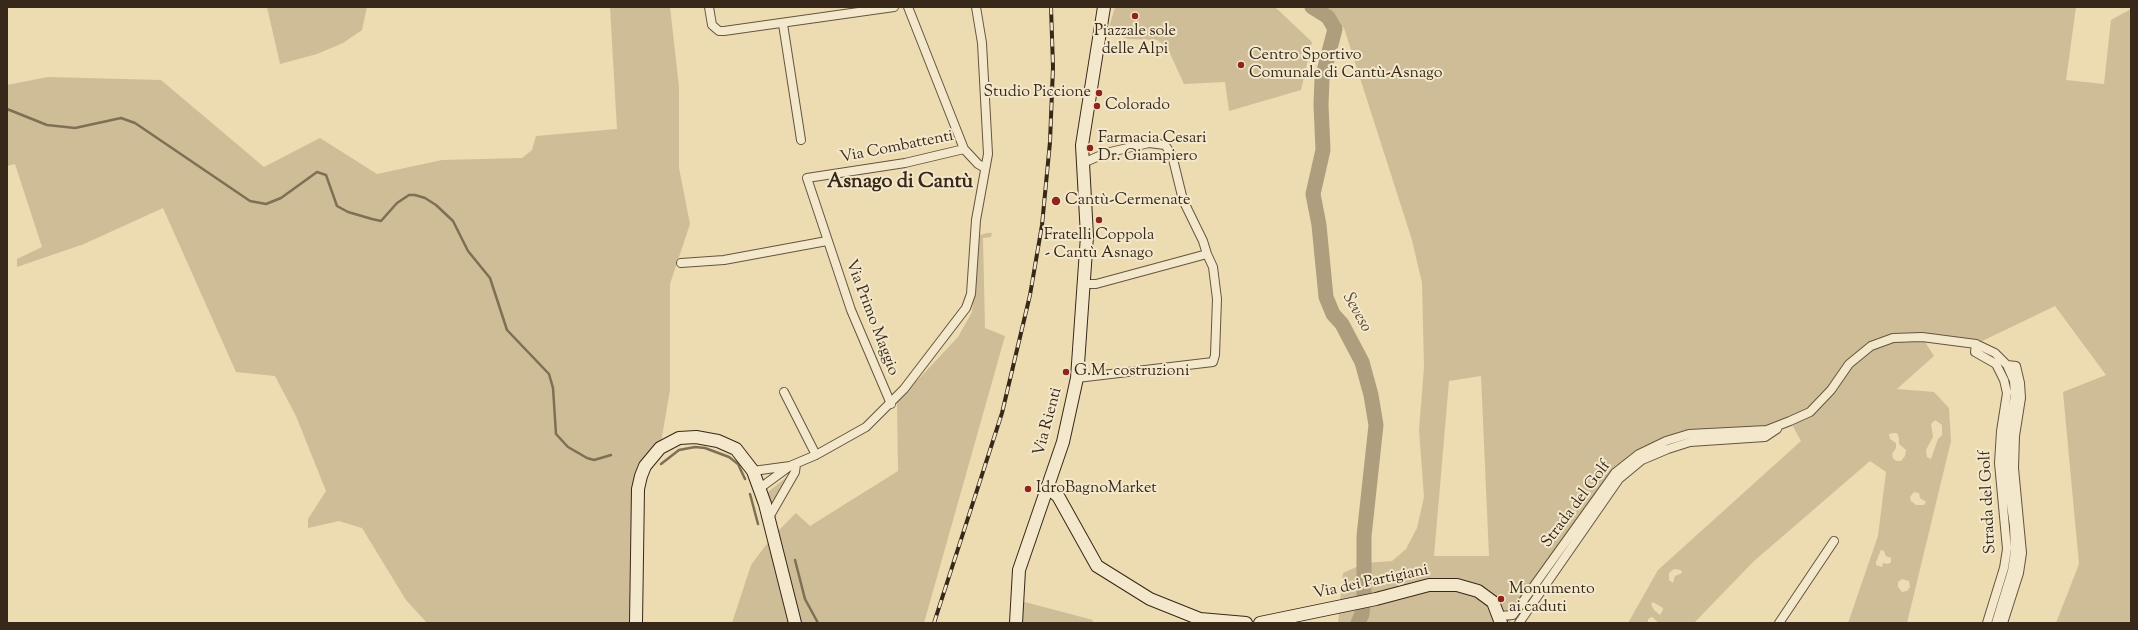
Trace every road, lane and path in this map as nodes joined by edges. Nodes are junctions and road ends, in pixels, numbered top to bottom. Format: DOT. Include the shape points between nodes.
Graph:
graph roads {
  1 [pos="709,7"];
  2 [pos="894,7"];
  3 [pos="908,7"];
  4 [pos="976,7"];
  5 [pos="1104,7"];
  6 [pos="783,24"];
  7 [pos="801,140"];
  8 [pos="964,149"];
  9 [pos="1083,163"];
  10 [pos="985,168"];
  11 [pos="807,178"];
  12 [pos="827,241"];
  13 [pos="1208,254"];
  14 [pos="681,263"];
  15 [pos="1084,284"];
  16 [pos="1976,344"];
  17 [pos="2007,365"];
  18 [pos="1077,378"];
  19 [pos="784,392"];
  20 [pos="891,404"];
  21 [pos="1790,421"];
  22 [pos="816,455"];
  23 [pos="793,465"];
  24 [pos="753,471"];
  25 [pos="1047,487"];
  26 [pos="760,488"];
  27 [pos="768,519"];
  28 [pos="1834,541"];
  29 [pos="1500,620"];
  30 [pos="636,623"];
  31 [pos="795,623"];
  32 [pos="1016,623"];
  33 [pos="1246,623"];
  34 [pos="1260,623"];
  35 [pos="1519,623"];
  36 [pos="1779,623"];
  37 [pos="1987,623"];
  38 [pos="1996,623"];
  39 [pos="2003,623"];
  1 -- 6 [label="street" via="712,25 719,31"];
  2 -- 6 [label="street"];
  3 -- 8 [label="street"];
  4 -- 10 [label="street" via="982,43 988,154"];
  5 -- 9 [label="main road, Via Rienti" via="1083,135"];
  6 -- 7 [label="street"];
  8 -- 10 [label="street, Via Combattenti"];
  8 -- 11 [label="street, Via Combattenti" via="905,163"];
  9 -- 13 [label="street" via="1106,152 1149,143 1165,145 1172,155 1183,200"];
  9 -- 15 [label="main road, Via Rienti" via="1087,236"];
  10 -- 20 [label="street" via="976,220 971,294 966,308"];
  11 -- 12 [label="street, Via Primo Maggio"];
  12 -- 14 [label="street" via="724,260"];
  12 -- 20 [label="street, Via Primo Maggio" via="851,310"];
  13 -- 15 [label="street" via="1096,284"];
  13 -- 18 [label="street" via="1213,266 1216,299 1216,355 1213,362"];
  15 -- 18 [label="main road, Via Rienti"];
  16 -- 17 [label="street, Strada del Golf" via="1995,353"];
  16 -- 21 [label="street, Strada del Golf" via="1922,336 1893,338 1871,346 1849,364 1831,390 1810,412"];
  16 -- 37 [label="street, Strada del Golf" via="1975,352 1996,364 2007,393 1999,463 2007,549 2004,568"];
  17 -- 38 [label="street, Strada del Golf" via="2014,381 2015,396 2007,436 2006,468 2015,551 2012,571"];
  17 -- 39 [label="street, Strada del Golf" via="2016,366 2022,398 2015,436 2014,468 2022,553 2019,573"];
  18 -- 25 [label="main road, Via Rienti" via="1063,442"];
  19 -- 22 [label="street"];
  20 -- 22 [label="street" via="866,426"];
  21 -- 29 [label="street, Strada del Golf" via="1767,430 1690,434 1666,441 1640,454 1615,473 1513,615"];
  21 -- 35 [label="street, Strada del Golf" via="1765,437 1690,442 1642,460 1619,479"];
  22 -- 23 [label="street"];
  23 -- 24 [label="street"];
  23 -- 26 [label="street"];
  23 -- 27 [label="street" via="795,472"];
  24 -- 26 [label="main road"];
  24 -- 30 [label="main road" via="736,449 718,441 696,437 680,438 660,448 645,466 638,488"];
  25 -- 32 [label="main road, Via Rienti" via="1019,570"];
  25 -- 33 [label="main road" via="1058,496 1097,566 1150,599 1200,619"];
  26 -- 27 [label="main road"];
  27 -- 31 [label="main road"];
  28 -- 36 [label="street"];
  29 -- 34 [label="main road, Via dei Partigiani" via="1493,602 1478,590 1457,585 1429,585 1376,599"];
}
